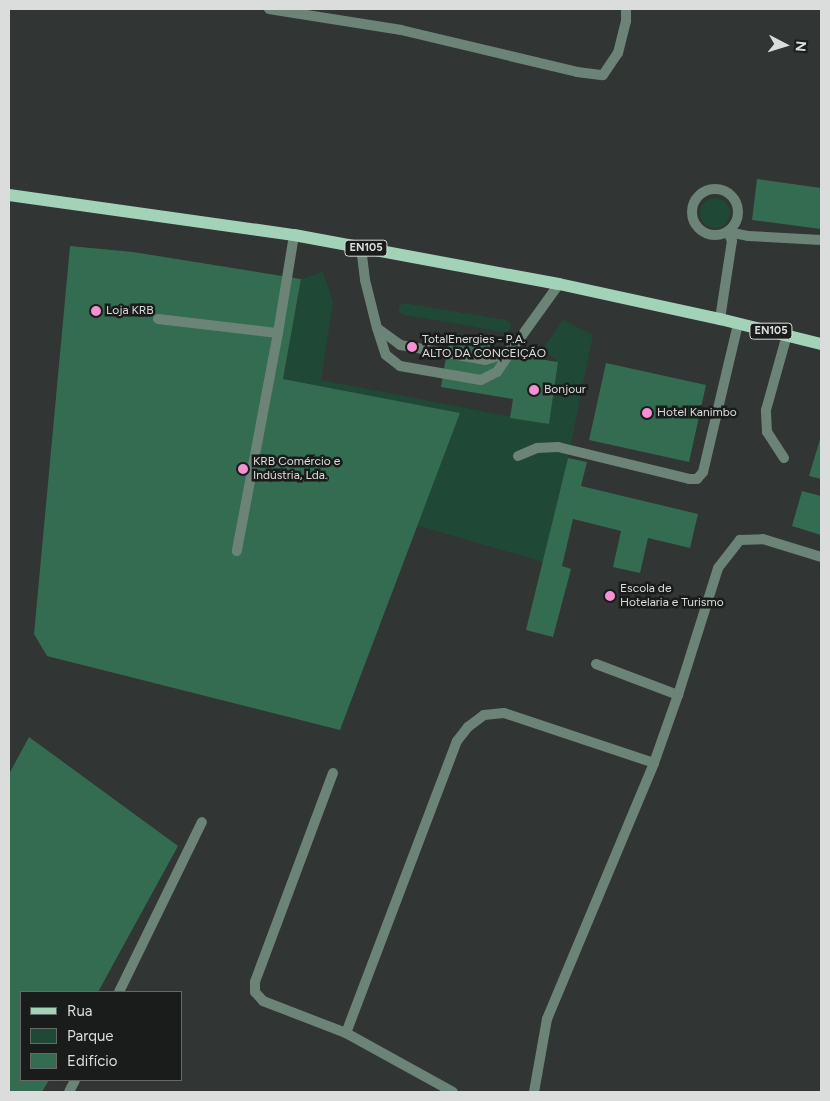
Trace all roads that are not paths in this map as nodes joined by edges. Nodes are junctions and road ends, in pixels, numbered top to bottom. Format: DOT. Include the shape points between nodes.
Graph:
graph roads {
  1 [pos="269,9"];
  2 [pos="626,9"];
  3 [pos="9,195"];
  4 [pos="728,232"];
  5 [pos="294,235"];
  6 [pos="821,240"];
  7 [pos="361,247"];
  8 [pos="559,284"];
  9 [pos="158,319"];
  10 [pos="720,319"];
  11 [pos="738,324"];
  12 [pos="377,328"];
  13 [pos="278,333"];
  14 [pos="787,335"];
  15 [pos="821,344"];
  16 [pos="513,348"];
  17 [pos="518,456"];
  18 [pos="784,458"];
  19 [pos="237,551"];
  20 [pos="821,557"];
  21 [pos="596,664"];
  22 [pos="678,695"];
  23 [pos="654,763"];
  24 [pos="333,773"];
  25 [pos="202,822"];
  26 [pos="119,991"];
  27 [pos="346,1033"];
  28 [pos="75,1081"];
  29 [pos="69,1092"];
  30 [pos="453,1092"];
  31 [pos="534,1092"];
  1 -- 2 [label="street" via="401,30 577,72 603,74 618,52"];
  3 -- 5 [label="main road, EN105"];
  4 -- 4 [label="street" via="738,219 737,204 722,190 707,190 696,199 692,214 698,229 712,236"];
  4 -- 6 [label="street"];
  4 -- 10 [label="street" via="732,249"];
  5 -- 7 [label="main road, EN105"];
  5 -- 13 [label="street"];
  7 -- 8 [label="main road, EN105"];
  7 -- 12 [label="street"];
  8 -- 10 [label="main road, EN105"];
  8 -- 16 [label="street"];
  9 -- 13 [label="street"];
  10 -- 11 [label="main road, EN105"];
  11 -- 14 [label="main road, EN105"];
  11 -- 17 [label="street" via="702,472 697,479 558,447 537,448"];
  12 -- 16 [label="street" via="400,345 485,360"];
  12 -- 16 [label="street" via="386,355 400,366 481,380 497,372"];
  13 -- 19 [label="street"];
  14 -- 15 [label="main road, EN105"];
  14 -- 18 [label="street" via="766,410 767,432"];
  20 -- 22 [label="street" via="763,539 740,540 718,568"];
  21 -- 22 [label="street"];
  22 -- 23 [label="street"];
  23 -- 27 [label="street" via="504,713 484,715 468,727 457,741"];
  23 -- 31 [label="street" via="547,1019"];
  24 -- 27 [label="street" via="254,982 255,992 263,1001"];
  25 -- 26 [label="street"];
  27 -- 30 [label="street"];
  28 -- 29 [label="street"];
}
